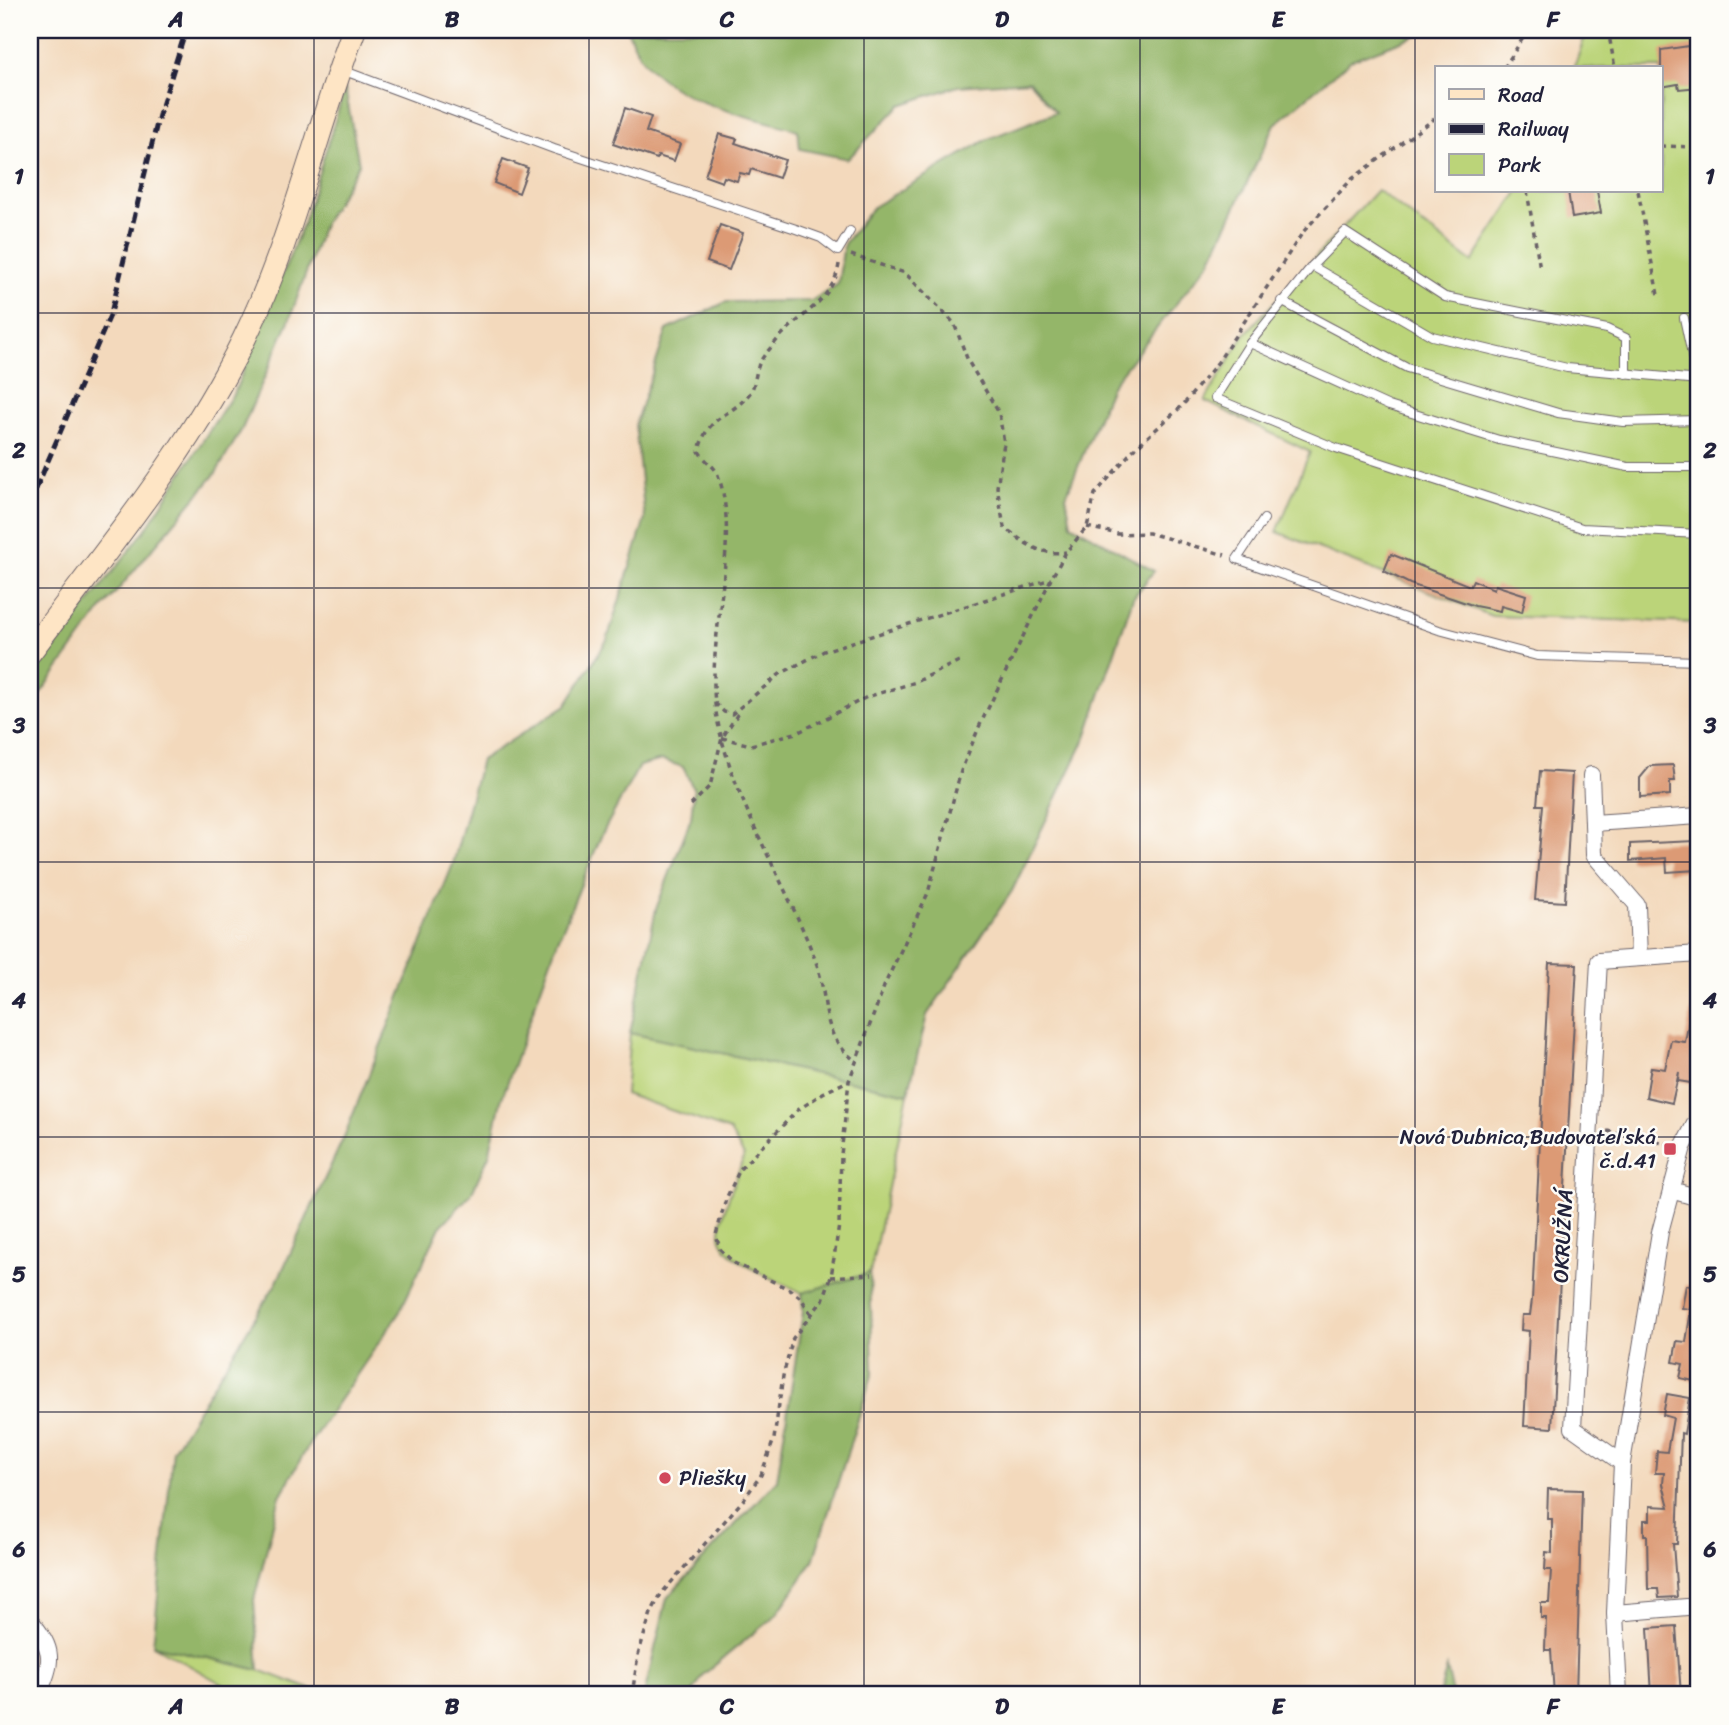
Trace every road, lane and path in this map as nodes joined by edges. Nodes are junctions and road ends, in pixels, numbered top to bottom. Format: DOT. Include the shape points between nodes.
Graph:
graph roads {
  1 [pos="354,30"];
  2 [pos="1528,30"];
  3 [pos="1608,30"];
  4 [pos="1505,66"];
  5 [pos="1615,66"];
  6 [pos="339,69"];
  7 [pos="1435,118"];
  8 [pos="1662,146"];
  9 [pos="1699,147"];
  10 [pos="1527,192"];
  11 [pos="1638,192"];
  12 [pos="850,231"];
  13 [pos="838,251"];
  14 [pos="1312,265"];
  15 [pos="1540,269"];
  16 [pos="1658,295"];
  17 [pos="1281,301"];
  18 [pos="1684,318"];
  19 [pos="1250,343"];
  20 [pos="1626,374"];
  21 [pos="1699,383"];
  22 [pos="1699,420"];
  23 [pos="1699,467"];
  24 [pos="1264,519"];
  25 [pos="1087,527"];
  26 [pos="1699,534"];
  27 [pos="1066,552"];
  28 [pos="1237,559"];
  29 [pos="1051,579"];
  30 [pos="30,652"];
  31 [pos="961,660"];
  32 [pos="1699,661"];
  33 [pos="715,703"];
  34 [pos="740,711"];
  35 [pos="722,738"];
  36 [pos="1591,775"];
  37 [pos="691,805"];
  38 [pos="1699,816"];
  39 [pos="1593,823"];
  40 [pos="1699,954"];
  41 [pos="1639,958"];
  42 [pos="856,1061"];
  43 [pos="849,1081"];
  44 [pos="1699,1116"];
  45 [pos="1590,1128"];
  46 [pos="1683,1147"];
  47 [pos="1671,1190"];
  48 [pos="1699,1198"];
  49 [pos="872,1274"];
  50 [pos="831,1277"];
  51 [pos="811,1314"];
  52 [pos="1622,1462"];
  53 [pos="1699,1606"];
  54 [pos="1615,1613"];
  55 [pos="30,1620"];
  56 [pos="38,1695"];
  57 [pos="632,1695"];
  58 [pos="1619,1695"];
  1 -- 6 [label="main road"];
  2 -- 4 [label="path"];
  3 -- 5 [label="path"];
  6 -- 13 [label="lane" via="554,149 821,238"];
  6 -- 30 [label="main road" via="275,263 245,336 207,409 139,509"];
  7 -- 25 [label="path" via="1352,179 1303,232 1218,362 1183,405 1132,451 1095,494"];
  8 -- 9 [label="path"];
  10 -- 15 [label="path"];
  11 -- 16 [label="path"];
  12 -- 13 [label="lane"];
  13 -- 27 [label="path" via="905,273 946,312 999,413 1004,443 997,487 1004,527 1032,549"];
  13 -- 33 [label="path" via="837,274 827,295 774,343 758,365 750,392 703,432 699,451 718,475 725,517 713,675"];
  14 -- 17 [label="lane"];
  14 -- 20 [label="lane" via="1432,337 1567,368"];
  14 -- 20 [label="lane" via="1345,232 1445,297 1607,329 1626,338"];
  17 -- 19 [label="lane"];
  17 -- 22 [label="lane" via="1407,368 1510,400 1558,413 1623,422"];
  18 -- 21 [label="lane"];
  19 -- 23 [label="lane" via="1389,406 1499,440 1628,467"];
  19 -- 26 [label="lane" via="1215,398 1336,449 1582,528"];
  20 -- 21 [label="lane"];
  24 -- 28 [label="lane"];
  25 -- 27 [label="path"];
  25 -- 28 [label="path" via="1118,534 1150,533"];
  27 -- 29 [label="path"];
  28 -- 32 [label="lane" via="1439,630 1537,656"];
  29 -- 34 [label="path" via="824,650 780,674"];
  29 -- 42 [label="path" via="965,760 928,893 884,984"];
  31 -- 35 [label="path" via="916,682 867,696 799,732 751,745"];
  33 -- 34 [label="path" via="724,712"];
  33 -- 35 [label="path"];
  34 -- 35 [label="path"];
  35 -- 37 [label="path" via="710,786"];
  35 -- 42 [label="path" via="740,799 768,851 816,963 832,1034 839,1049"];
  36 -- 39 [label="street"];
  38 -- 39 [label="street"];
  39 -- 41 [label="street" via="1594,855 1637,905"];
  40 -- 41 [label="street, OKRUŽNÁ"];
  41 -- 45 [label="street, OKRUŽNÁ" via="1599,961"];
  42 -- 43 [label="path"];
  43 -- 50 [label="path"];
  43 -- 51 [label="path" via="798,1110 740,1170 716,1235 720,1249 752,1273 789,1289"];
  44 -- 46 [label="street"];
  45 -- 46 [label="path"];
  45 -- 52 [label="street, OKRUŽNÁ" via="1573,1427"];
  46 -- 47 [label="street"];
  47 -- 48 [label="street"];
  47 -- 52 [label="street"];
  49 -- 50 [label="path"];
  50 -- 51 [label="path" via="823,1300"];
  51 -- 57 [label="path" via="793,1338 774,1439 761,1475 662,1594 638,1655"];
  52 -- 54 [label="street"];
  53 -- 54 [label="street"];
  54 -- 58 [label="street"];
  55 -- 56 [label="street" via="51,1657"];
}
